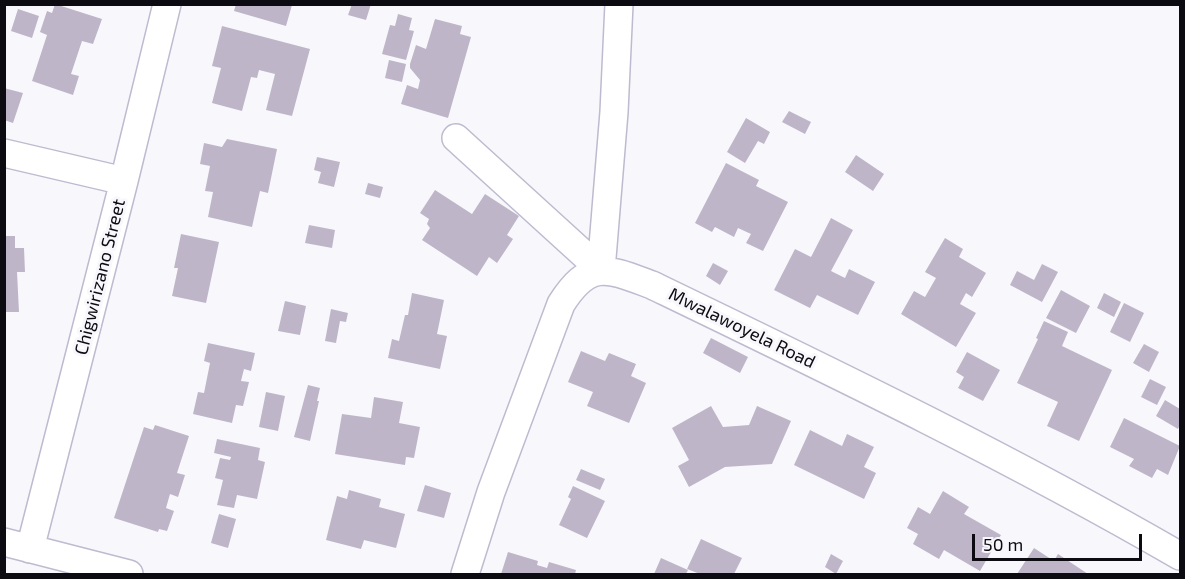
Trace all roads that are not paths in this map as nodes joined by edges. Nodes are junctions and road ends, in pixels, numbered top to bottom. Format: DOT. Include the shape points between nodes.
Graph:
graph roads {
  1 [pos="167,4"];
  2 [pos="619,4"];
  3 [pos="456,138"];
  4 [pos="4,153"];
  5 [pos="124,181"];
  6 [pos="602,270"];
  7 [pos="4,542"];
  8 [pos="30,549"];
  9 [pos="1180,556"];
  10 [pos="129,574"];
  11 [pos="465,574"];
  1 -- 5 [label="street, Chigwirizano Street"];
  2 -- 6 [label="street"];
  3 -- 6 [label="street"];
  4 -- 5 [label="street"];
  5 -- 8 [label="street, Chigwirizano Street"];
  6 -- 9 [label="street, Mwalawoyela Road" via="652,285 896,403 1098,508"];
  6 -- 11 [label="street" via="579,280 561,304"];
  7 -- 8 [label="street"];
  8 -- 10 [label="street"];
}
